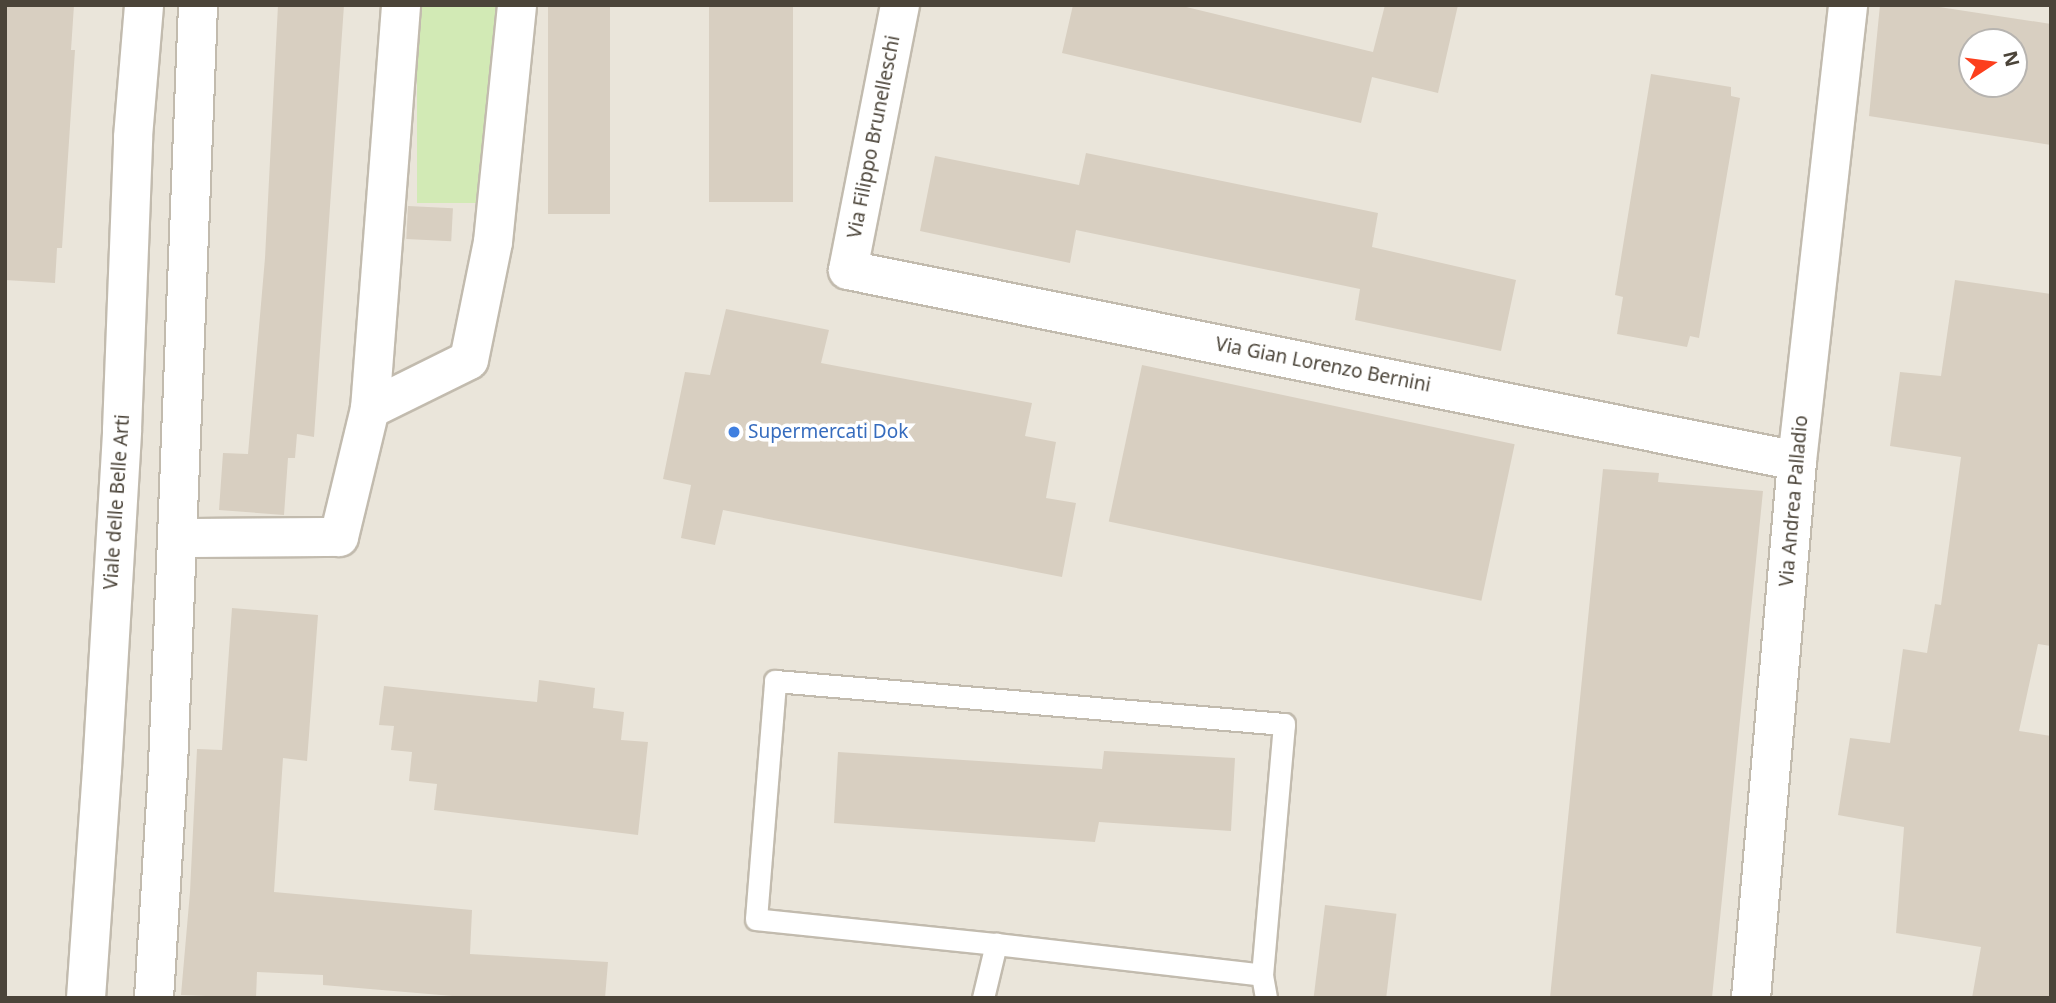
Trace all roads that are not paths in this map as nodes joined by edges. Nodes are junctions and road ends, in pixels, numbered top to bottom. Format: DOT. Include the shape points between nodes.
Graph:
graph roads {
  1 [pos="144,5"];
  2 [pos="198,5"];
  3 [pos="401,5"];
  4 [pos="517,5"];
  5 [pos="900,5"];
  6 [pos="1848,5"];
  7 [pos="848,270"];
  8 [pos="370,409"];
  9 [pos="1797,461"];
  10 [pos="178,538"];
  11 [pos="996,944"];
  12 [pos="1262,975"];
  13 [pos="86,998"];
  14 [pos="155,998"];
  15 [pos="983,998"];
  16 [pos="1266,998"];
  17 [pos="1751,998"];
  1 -- 13 [label="street, Viale delle Belle Arti"];
  2 -- 10 [label="street"];
  3 -- 8 [label="street"];
  4 -- 8 [label="street" via="493,242 469,360"];
  5 -- 7 [label="street, Via Filippo Brunelleschi"];
  6 -- 9 [label="street, Via Andrea Palladio"];
  7 -- 9 [label="street, Via Gian Lorenzo Bernini"];
  8 -- 10 [label="street" via="340,537"];
  9 -- 17 [label="street, Via Andrea Palladio"];
  10 -- 14 [label="street"];
  11 -- 12 [label="lane"];
  11 -- 12 [label="lane" via="756,919 775,681 1284,724"];
  11 -- 15 [label="lane"];
  12 -- 16 [label="lane"];
}
